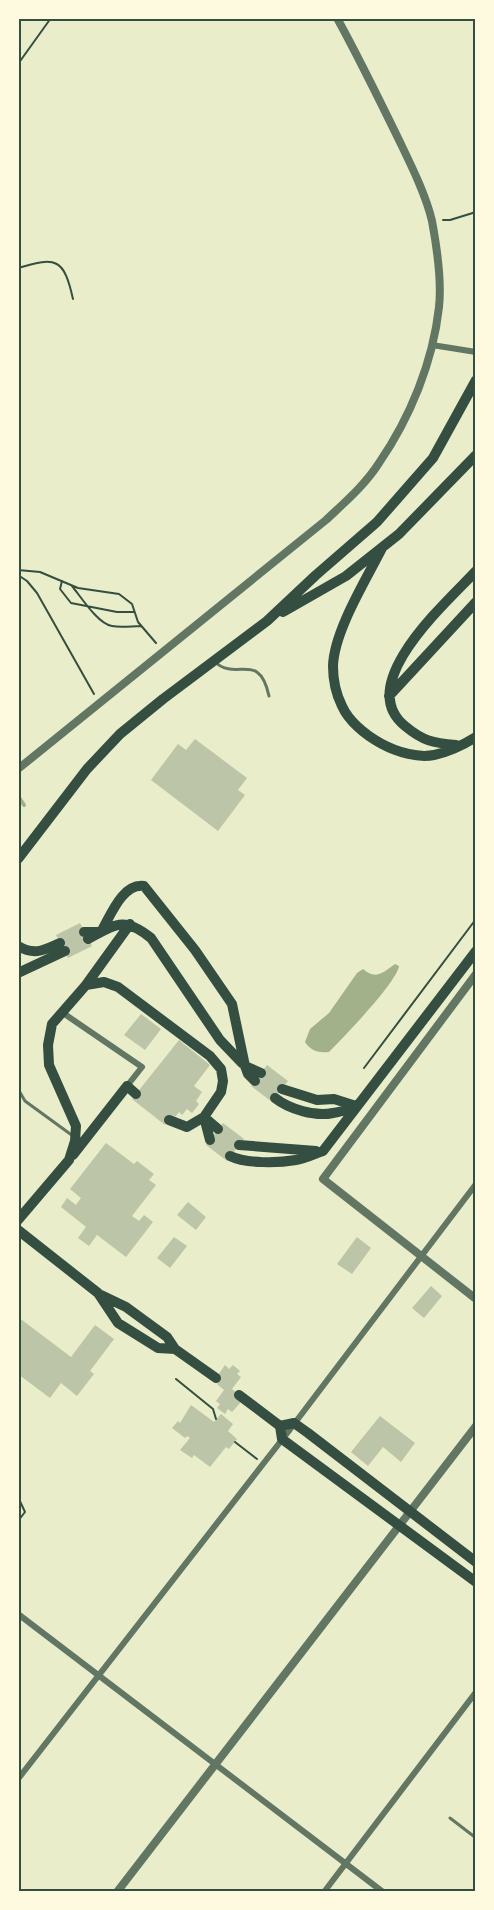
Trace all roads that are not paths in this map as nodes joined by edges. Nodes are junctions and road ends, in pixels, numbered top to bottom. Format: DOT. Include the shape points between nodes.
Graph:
graph roads {
  1 [pos="337,18"];
  2 [pos="432,345"];
  3 [pos="476,352"];
  4 [pos="476,380"];
  5 [pos="476,455"];
  6 [pos="382,548"];
  7 [pos="476,571"];
  8 [pos="476,602"];
  9 [pos="267,621"];
  10 [pos="214,661"];
  11 [pos="269,696"];
  12 [pos="388,696"];
  13 [pos="476,737"];
  14 [pos="462,746"];
  15 [pos="18,769"];
  16 [pos="18,859"];
  17 [pos="130,924"];
  18 [pos="101,932"];
  19 [pos="86,935"];
  20 [pos="18,945"];
  21 [pos="476,951"];
  22 [pos="18,973"];
  23 [pos="476,974"];
  24 [pos="86,985"];
  25 [pos="63,1013"];
  26 [pos="244,1066"];
  27 [pos="258,1077"];
  28 [pos="127,1086"];
  29 [pos="18,1089"];
  30 [pos="282,1089"];
  31 [pos="136,1094"];
  32 [pos="275,1098"];
  33 [pos="356,1106"];
  34 [pos="204,1117"];
  35 [pos="169,1120"];
  36 [pos="218,1129"];
  37 [pos="75,1137"];
  38 [pos="210,1140"];
  39 [pos="239,1145"];
  40 [pos="323,1151"];
  41 [pos="230,1156"];
  42 [pos="69,1160"];
  43 [pos="476,1184"];
  44 [pos="18,1220"];
  45 [pos="18,1230"];
  46 [pos="421,1257"];
  47 [pos="98,1293"];
  48 [pos="476,1299"];
  49 [pos="175,1349"];
  50 [pos="216,1378"];
  51 [pos="239,1395"];
  52 [pos="294,1423"];
  53 [pos="280,1426"];
  54 [pos="476,1426"];
  55 [pos="282,1439"];
  56 [pos="411,1513"];
  57 [pos="401,1526"];
  58 [pos="476,1562"];
  59 [pos="476,1582"];
  60 [pos="18,1614"];
  61 [pos="98,1675"];
  62 [pos="476,1692"];
  63 [pos="216,1765"];
  64 [pos="18,1779"];
  65 [pos="450,1818"];
  66 [pos="476,1838"];
  67 [pos="346,1863"];
  68 [pos="117,1892"];
  69 [pos="324,1892"];
  70 [pos="383,1892"];
  1 -- 2 [label="street" via="411,166 431,219 440,278 440,306"];
  2 -- 3 [label="street"];
  2 -- 15 [label="street" via="405,420 379,464 357,491"];
  4 -- 9 [label="highway" via="433,459 377,522"];
  5 -- 6 [label="highway"];
  6 -- 9 [label="highway" via="346,576"];
  6 -- 14 [label="highway" via="335,648 334,683 342,707 354,724 375,741 404,753 432,755"];
  7 -- 12 [label="highway" via="409,646 394,670"];
  8 -- 12 [label="highway"];
  9 -- 10 [label="highway"];
  10 -- 11 [label="lane" via="226,668 259,673"];
  10 -- 16 [label="highway" via="120,734 87,769"];
  12 -- 14 [label="highway" via="399,722 411,731 432,743"];
  13 -- 14 [label="highway"];
  17 -- 18 [label="highway"];
  17 -- 24 [label="highway"];
  17 -- 26 [label="highway" via="151,938 220,1040"];
  18 -- 19 [label="highway"];
  18 -- 26 [label="highway" via="121,898 132,888 144,886 232,1004"];
  20 -- 22 [label="highway" via="36,952 62,947"];
  21 -- 33 [label="highway"];
  23 -- 46 [label="street" via="323,1179"];
  24 -- 25 [label="highway"];
  24 -- 34 [label="highway" via="104,982 118,987 210,1056 221,1069 223,1081 221,1092"];
  25 -- 28 [label="street" via="142,1067"];
  25 -- 37 [label="highway" via="52,1024 49,1065 76,1126"];
  26 -- 27 [label="highway" via="248,1074"];
  28 -- 31 [label="highway"];
  28 -- 42 [label="highway"];
  29 -- 37 [label="lane" via="25,1101"];
  30 -- 33 [label="highway"];
  32 -- 33 [label="highway" via="286,1106 312,1113 331,1114"];
  33 -- 40 [label="highway"];
  34 -- 35 [label="highway" via="187,1127"];
  34 -- 36 [label="highway"];
  34 -- 38 [label="highway"];
  37 -- 42 [label="highway"];
  39 -- 40 [label="highway"];
  40 -- 41 [label="highway" via="296,1160 262,1162"];
  42 -- 44 [label="highway"];
  43 -- 46 [label="street"];
  45 -- 47 [label="highway"];
  46 -- 48 [label="street"];
  46 -- 52 [label="street"];
  47 -- 49 [label="highway" via="126,1307 167,1337"];
  47 -- 49 [label="highway" via="118,1323 158,1348"];
  49 -- 50 [label="highway"];
  51 -- 53 [label="highway"];
  52 -- 53 [label="highway"];
  52 -- 55 [label="street"];
  52 -- 56 [label="highway"];
  53 -- 55 [label="highway"];
  54 -- 56 [label="street"];
  55 -- 57 [label="highway"];
  55 -- 61 [label="street"];
  56 -- 57 [label="street"];
  56 -- 58 [label="highway"];
  57 -- 59 [label="highway"];
  57 -- 63 [label="street"];
  60 -- 61 [label="street"];
  61 -- 63 [label="street"];
  61 -- 64 [label="street"];
  62 -- 67 [label="street"];
  63 -- 67 [label="street"];
  63 -- 68 [label="street"];
  65 -- 66 [label="lane"];
  67 -- 69 [label="street"];
  67 -- 70 [label="street"];
}
